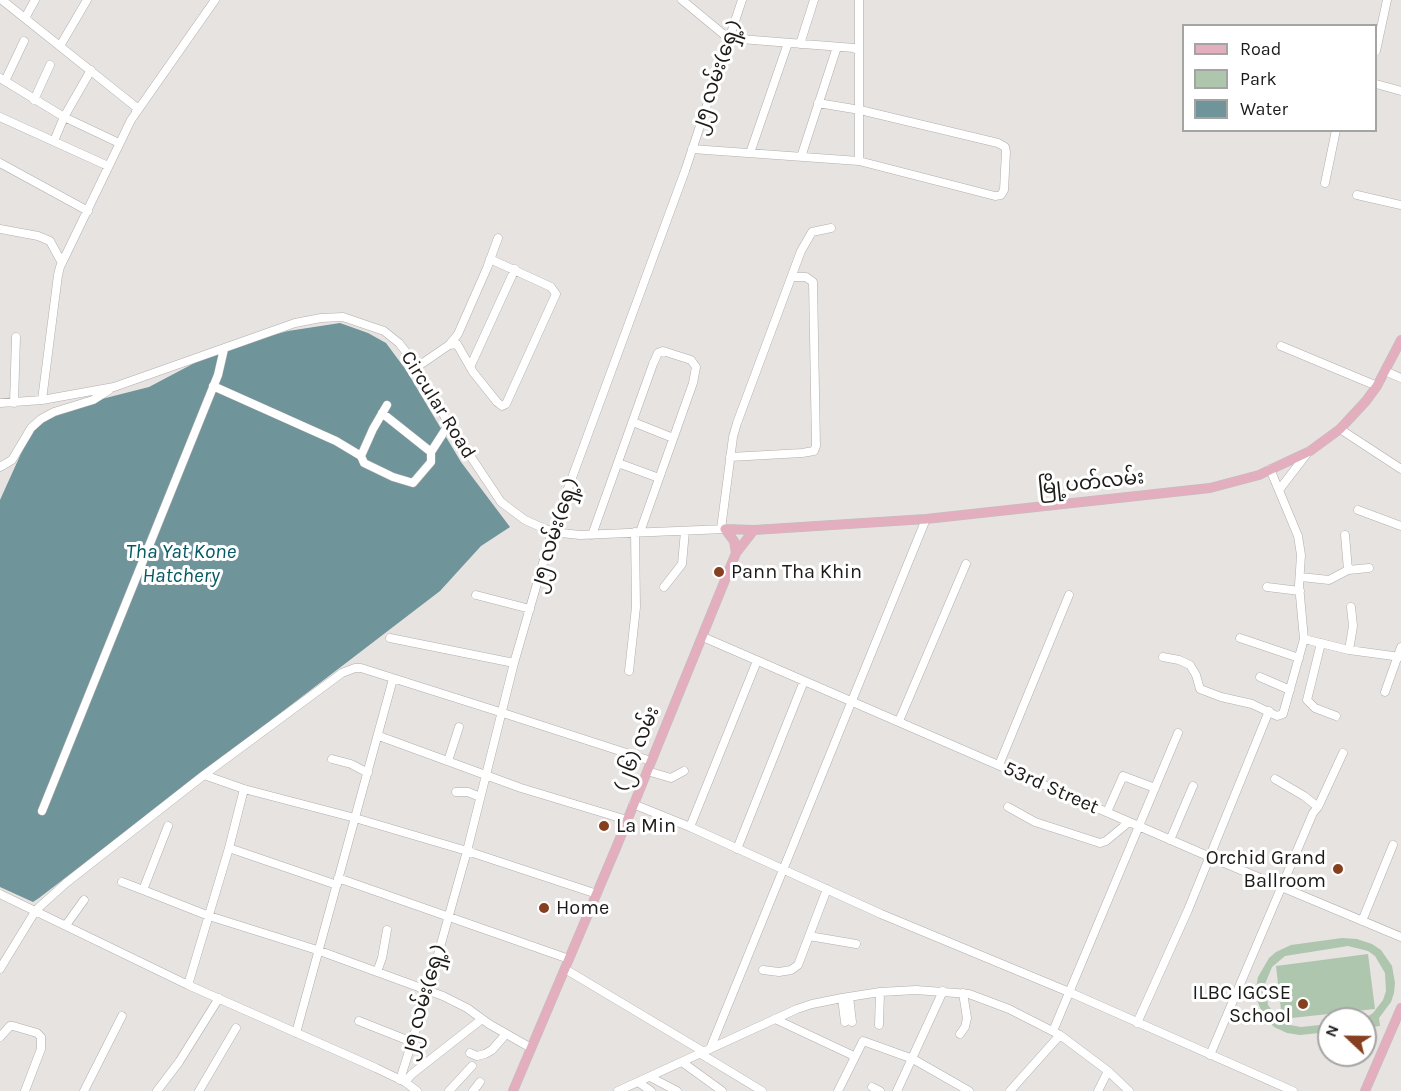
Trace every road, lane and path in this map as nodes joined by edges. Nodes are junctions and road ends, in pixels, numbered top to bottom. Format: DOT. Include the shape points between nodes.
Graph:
graph roads {
  1 [pos="2,0"];
  2 [pos="35,0"];
  3 [pos="87,0"];
  4 [pos="215,0"];
  5 [pos="682,0"];
  6 [pos="742,0"];
  7 [pos="814,0"];
  8 [pos="859,0"];
  9 [pos="1387,0"];
  10 [pos="25,18"];
  11 [pos="728,38"];
  12 [pos="24,41"];
  13 [pos="788,43"];
  14 [pos="800,44"];
  15 [pos="60,46"];
  16 [pos="1377,46"];
  17 [pos="837,47"];
  18 [pos="859,51"];
  19 [pos="50,65"];
  20 [pos="89,72"];
  21 [pos="2,79"];
  22 [pos="1377,84"];
  23 [pos="1401,91"];
  24 [pos="34,99"];
  25 [pos="818,103"];
  26 [pos="136,111"];
  27 [pos="860,111"];
  28 [pos="0,117"];
  29 [pos="64,117"];
  30 [pos="1336,132"];
  31 [pos="54,141"];
  32 [pos="119,143"];
  33 [pos="692,149"];
  34 [pos="750,153"];
  35 [pos="801,157"];
  36 [pos="860,161"];
  37 [pos="0,162"];
  38 [pos="108,166"];
  39 [pos="1325,183"];
  40 [pos="1357,195"];
  41 [pos="1401,205"];
  42 [pos="88,211"];
  43 [pos="831,228"];
  44 [pos="0,229"];
  45 [pos="498,238"];
  46 [pos="490,259"];
  47 [pos="62,263"];
  48 [pos="514,269"];
  49 [pos="792,277"];
  50 [pos="16,338"];
  51 [pos="1401,340"];
  52 [pos="449,345"];
  53 [pos="1281,346"];
  54 [pos="224,349"];
  55 [pos="471,365"];
  56 [pos="417,367"];
  57 [pos="1384,371"];
  58 [pos="1401,378"];
  59 [pos="213,386"];
  60 [pos="1377,386"];
  61 [pos="114,387"];
  62 [pos="42,400"];
  63 [pos="0,403"];
  64 [pos="14,403"];
  65 [pos="387,405"];
  66 [pos="382,413"];
  67 [pos="633,422"];
  68 [pos="449,424"];
  69 [pos="1340,429"];
  70 [pos="673,438"];
  71 [pos="1310,451"];
  72 [pos="431,452"];
  73 [pos="361,456"];
  74 [pos="730,457"];
  75 [pos="618,463"];
  76 [pos="0,467"];
  77 [pos="1269,469"];
  78 [pos="1401,469"];
  79 [pos="658,478"];
  80 [pos="1279,490"];
  81 [pos="1358,510"];
  82 [pos="926,519"];
  83 [pos="1401,526"];
  84 [pos="723,529"];
  85 [pos="754,530"];
  86 [pos="685,531"];
  87 [pos="552,532"];
  88 [pos="638,532"];
  89 [pos="592,534"];
  90 [pos="1345,535"];
  91 [pos="736,553"];
  92 [pos="966,564"];
  93 [pos="1369,568"];
  94 [pos="1348,570"];
  95 [pos="1301,577"];
  96 [pos="664,587"];
  97 [pos="1267,587"];
  98 [pos="1300,591"];
  99 [pos="476,595"];
  100 [pos="1069,595"];
  101 [pos="1351,607"];
  102 [pos="530,609"];
  103 [pos="703,637"];
  104 [pos="390,638"];
  105 [pos="1240,638"];
  106 [pos="1304,639"];
  107 [pos="1321,643"];
  108 [pos="1401,647"];
  109 [pos="1349,650"];
  110 [pos="1163,657"];
  111 [pos="1399,657"];
  112 [pos="1299,658"];
  113 [pos="757,661"];
  114 [pos="514,663"];
  115 [pos="629,671"];
  116 [pos="1260,677"];
  117 [pos="393,679"];
  118 [pos="804,681"];
  119 [pos="1290,690"];
  120 [pos="1385,692"];
  121 [pos="851,701"];
  122 [pos="1269,711"];
  123 [pos="503,713"];
  124 [pos="1336,716"];
  125 [pos="899,722"];
  126 [pos="459,728"];
  127 [pos="1178,733"];
  128 [pos="379,736"];
  129 [pos="1342,753"];
  130 [pos="332,759"];
  131 [pos="448,761"];
  132 [pos="651,761"];
  133 [pos="999,765"];
  134 [pos="647,771"];
  135 [pos="684,771"];
  136 [pos="368,774"];
  137 [pos="204,775"];
  138 [pos="486,775"];
  139 [pos="1275,779"];
  140 [pos="1193,786"];
  141 [pos="1155,788"];
  142 [pos="244,789"];
  143 [pos="456,792"];
  144 [pos="480,797"];
  145 [pos="633,804"];
  146 [pos="1008,807"];
  147 [pos="1318,807"];
  148 [pos="42,811"];
  149 [pos="1107,812"];
  150 [pos="355,818"];
  151 [pos="627,820"];
  152 [pos="1129,822"];
  153 [pos="168,826"];
  154 [pos="1138,826"];
  155 [pos="690,827"];
  156 [pos="1170,840"];
  157 [pos="1393,845"];
  158 [pos="229,848"];
  159 [pos="736,849"];
  160 [pos="466,851"];
  161 [pos="1209,857"];
  162 [pos="785,869"];
  163 [pos="338,881"];
  164 [pos="122,882"];
  165 [pos="1282,887"];
  166 [pos="827,889"];
  167 [pos="143,890"];
  168 [pos="0,894"];
  169 [pos="597,894"];
  170 [pos="84,900"];
  171 [pos="36,910"];
  172 [pos="209,916"];
  173 [pos="447,918"];
  174 [pos="1362,921"];
  175 [pos="66,925"];
  176 [pos="387,930"];
  177 [pos="808,936"];
  178 [pos="1401,937"];
  179 [pos="856,944"];
  180 [pos="317,950"];
  181 [pos="569,959"];
  182 [pos="0,969"];
  183 [pos="565,969"];
  184 [pos="762,970"];
  185 [pos="377,972"];
  186 [pos="188,985"];
  187 [pos="428,990"];
  188 [pos="943,991"];
  189 [pos="880,992"];
  190 [pos="1069,992"];
  191 [pos="963,993"];
  192 [pos="219,998"];
  193 [pos="846,998"];
  194 [pos="1401,1008"];
  195 [pos="122,1016"];
  196 [pos="775,1018"];
  197 [pos="482,1019"];
  198 [pos="359,1021"];
  199 [pos="849,1022"];
  200 [pos="1137,1023"];
  201 [pos="879,1025"];
  202 [pos="236,1028"];
  203 [pos="1056,1033"];
  204 [pos="296,1034"];
  205 [pos="506,1034"];
  206 [pos="960,1034"];
  207 [pos="0,1037"];
  208 [pos="412,1042"];
  209 [pos="531,1048"];
  210 [pos="705,1052"];
  211 [pos="470,1053"];
  212 [pos="1210,1055"];
  213 [pos="854,1056"];
  214 [pos="913,1059"];
  215 [pos="682,1062"];
  216 [pos="472,1066"];
  217 [pos="1108,1071"];
  218 [pos="650,1077"];
  219 [pos="403,1081"];
  220 [pos="480,1082"];
  221 [pos="638,1082"];
  222 [pos="26,1089"];
  223 [pos="84,1091"];
  224 [pos="157,1091"];
  225 [pos="199,1091"];
  226 [pos="417,1091"];
  227 [pos="449,1091"];
  228 [pos="473,1091"];
  229 [pos="513,1091"];
  230 [pos="618,1091"];
  231 [pos="651,1091"];
  232 [pos="677,1091"];
  233 [pos="722,1091"];
  234 [pos="762,1091"];
  235 [pos="838,1091"];
  236 [pos="897,1091"];
  237 [pos="969,1091"];
  238 [pos="1010,1091"];
  239 [pos="1098,1091"];
  240 [pos="1129,1091"];
  241 [pos="1293,1091"];
  242 [pos="1365,1091"];
  1 -- 10 [label="street"];
  2 -- 10 [label="street"];
  3 -- 15 [label="street"];
  4 -- 26 [label="street"];
  5 -- 11 [label="street"];
  6 -- 11 [label="street, ၂၅ လမ်း(ရှေ့)"];
  7 -- 14 [label="street"];
  8 -- 18 [label="street"];
  9 -- 16 [label="street"];
  10 -- 15 [label="street"];
  11 -- 13 [label="street"];
  11 -- 33 [label="street, ၂၅ လမ်း(ရှေ့)"];
  12 -- 21 [label="street"];
  13 -- 14 [label="street"];
  13 -- 34 [label="street"];
  14 -- 17 [label="street"];
  15 -- 20 [label="street"];
  17 -- 18 [label="street"];
  17 -- 25 [label="street"];
  18 -- 27 [label="street"];
  19 -- 24 [label="street"];
  20 -- 26 [label="street" via="136,107"];
  20 -- 29 [label="street"];
  21 -- 24 [label="street"];
  22 -- 23 [label="street"];
  24 -- 29 [label="street"];
  25 -- 27 [label="street"];
  25 -- 35 [label="street"];
  26 -- 32 [label="street"];
  27 -- 36 [label="street"];
  27 -- 36 [label="street" via="998,143 1005,147 1004,190 995,196"];
  28 -- 31 [label="street"];
  29 -- 31 [label="street"];
  29 -- 32 [label="street"];
  30 -- 39 [label="street"];
  31 -- 38 [label="street"];
  32 -- 38 [label="street"];
  33 -- 34 [label="street"];
  33 -- 87 [label="street, ၂၅ လမ်း(ရှေ့)"];
  34 -- 35 [label="street"];
  35 -- 36 [label="street"];
  37 -- 42 [label="street"];
  38 -- 42 [label="street"];
  40 -- 41 [label="street"];
  42 -- 47 [label="street"];
  43 -- 49 [label="street" via="812,232"];
  44 -- 47 [label="street" via="50,241"];
  45 -- 46 [label="street"];
  46 -- 48 [label="street"];
  46 -- 52 [label="street" via="458,334"];
  47 -- 62 [label="street"];
  48 -- 55 [label="street"];
  48 -- 55 [label="street" via="551,287 556,294 506,404 497,402"];
  49 -- 74 [label="street" via="737,423"];
  49 -- 74 [label="street" via="806,277 813,282 816,446 814,451 802,453"];
  50 -- 64 [label="street"];
  51 -- 57 [label="main road, မြို့ပတ်လမ်း"];
  52 -- 55 [label="street" via="457,344"];
  52 -- 56 [label="street"];
  53 -- 60 [label="street"];
  54 -- 56 [label="street, Circular Road" via="295,323 343,317 384,331"];
  54 -- 59 [label="street"];
  54 -- 61 [label="street, Circular Road"];
  56 -- 68 [label="street, Circular Road"];
  57 -- 58 [label="street"];
  57 -- 60 [label="main road, မြို့ပတ်လမ်း"];
  59 -- 73 [label="street"];
  59 -- 148 [label="street"];
  60 -- 69 [label="main road, မြို့ပတ်လမ်း"];
  61 -- 62 [label="street, Circular Road"];
  61 -- 76 [label="street" via="93,400 41,419 12,460"];
  62 -- 64 [label="street, Circular Road"];
  63 -- 64 [label="street, Circular Road"];
  65 -- 66 [label="street"];
  66 -- 72 [label="street"];
  66 -- 73 [label="street"];
  67 -- 70 [label="street"];
  67 -- 70 [label="street" via="658,353 671,352 691,360 696,367"];
  67 -- 75 [label="street"];
  68 -- 72 [label="street"];
  68 -- 87 [label="street, Circular Road" via="501,502 525,520"];
  69 -- 71 [label="main road, မြို့ပတ်လမ်း"];
  69 -- 78 [label="street"];
  70 -- 79 [label="street"];
  71 -- 77 [label="main road, မြို့ပတ်လမ်း"];
  71 -- 80 [label="street"];
  72 -- 73 [label="street" via="431,462 413,483 364,463"];
  74 -- 84 [label="street"];
  75 -- 79 [label="street"];
  75 -- 89 [label="street"];
  77 -- 80 [label="street"];
  77 -- 82 [label="main road, မြို့ပတ်လမ်း" via="1210,488"];
  79 -- 88 [label="street"];
  80 -- 95 [label="street" via="1298,536"];
  81 -- 83 [label="street"];
  82 -- 85 [label="main road, မြို့ပတ်လမ်း"];
  82 -- 121 [label="street"];
  84 -- 85 [label="main road, မြို့ပတ်လမ်း"];
  84 -- 86 [label="street, Circular Road"];
  84 -- 91 [label="main road" via="734,541"];
  85 -- 91 [label="main road, (၂၆) လမ်း"];
  86 -- 88 [label="street, Circular Road"];
  86 -- 96 [label="street" via="682,564"];
  87 -- 89 [label="street, Circular Road"];
  87 -- 102 [label="street, ၂၅ လမ်း(ရှေ့)"];
  88 -- 89 [label="street, Circular Road"];
  88 -- 115 [label="street"];
  90 -- 94 [label="street"];
  91 -- 103 [label="main road, (၂၆) လမ်း"];
  92 -- 125 [label="street"];
  93 -- 94 [label="street"];
  94 -- 95 [label="street" via="1329,580"];
  95 -- 98 [label="street"];
  97 -- 98 [label="street"];
  98 -- 106 [label="street"];
  99 -- 102 [label="street"];
  100 -- 133 [label="street"];
  101 -- 109 [label="street"];
  102 -- 114 [label="street, ၂၅ လမ်း(ရှေ့)"];
  103 -- 113 [label="street, 53rd Street"];
  103 -- 132 [label="main road, (၂၆) လမ်း"];
  104 -- 114 [label="street"];
  105 -- 112 [label="street"];
  106 -- 107 [label="street"];
  106 -- 112 [label="street"];
  107 -- 109 [label="street"];
  107 -- 124 [label="street" via="1307,700 1315,708"];
  108 -- 111 [label="street"];
  109 -- 111 [label="street"];
  110 -- 122 [label="street" via="1190,665 1200,689"];
  111 -- 120 [label="street"];
  112 -- 119 [label="street"];
  113 -- 118 [label="street, 53rd Street"];
  113 -- 155 [label="street"];
  114 -- 123 [label="street, ၂၅ လမ်း(ရှေ့)"];
  116 -- 119 [label="street"];
  117 -- 123 [label="street"];
  117 -- 128 [label="street"];
  117 -- 137 [label="street" via="357,668 342,673"];
  118 -- 121 [label="street, 53rd Street"];
  118 -- 159 [label="street"];
  119 -- 122 [label="street" via="1281,716"];
  121 -- 125 [label="street, 53rd Street"];
  121 -- 162 [label="street"];
  122 -- 161 [label="street"];
  123 -- 132 [label="street"];
  123 -- 138 [label="street, ၂၅ လမ်း(ရှေ့)"];
  125 -- 133 [label="street, 53rd Street"];
  126 -- 131 [label="street"];
  127 -- 141 [label="street"];
  128 -- 131 [label="street"];
  128 -- 136 [label="street"];
  129 -- 147 [label="street"];
  130 -- 136 [label="street"];
  131 -- 138 [label="street"];
  132 -- 134 [label="main road, (၂၆) လမ်း"];
  133 -- 149 [label="street, 53rd Street"];
  134 -- 135 [label="street" via="671,777"];
  134 -- 145 [label="main road, (၂၆) လမ်း"];
  136 -- 150 [label="street"];
  137 -- 142 [label="street"];
  137 -- 171 [label="street"];
  138 -- 144 [label="street, ၂၅ လမ်း(ရှေ့)"];
  138 -- 151 [label="street"];
  139 -- 147 [label="street"];
  140 -- 156 [label="street"];
  141 -- 149 [label="street" via="1123,776"];
  141 -- 154 [label="street"];
  142 -- 150 [label="street"];
  142 -- 158 [label="street"];
  143 -- 144 [label="street"];
  144 -- 160 [label="street, ၂၅ လမ်း(ရှေ့)"];
  145 -- 151 [label="main road, (၂၆) လမ်း"];
  145 -- 155 [label="street"];
  146 -- 152 [label="street" via="1035,822 1100,843"];
  147 -- 165 [label="street"];
  149 -- 152 [label="street, 53rd Street"];
  150 -- 160 [label="street"];
  150 -- 163 [label="street"];
  151 -- 169 [label="main road, (၂၆) လမ်း"];
  152 -- 154 [label="street, 53rd Street"];
  153 -- 167 [label="street"];
  154 -- 156 [label="street, 53rd Street"];
  154 -- 190 [label="street"];
  155 -- 159 [label="street"];
  156 -- 161 [label="street, 53rd Street"];
  157 -- 174 [label="street"];
  158 -- 163 [label="street"];
  158 -- 172 [label="street"];
  159 -- 162 [label="street"];
  160 -- 169 [label="street"];
  160 -- 173 [label="street, ၂၅ လမ်း(ရှေ့)"];
  161 -- 165 [label="street, 53rd Street"];
  161 -- 200 [label="street"];
  162 -- 166 [label="street"];
  162 -- 210 [label="street"];
  163 -- 173 [label="street"];
  163 -- 180 [label="street"];
  164 -- 167 [label="street"];
  165 -- 174 [label="street, 53rd Street"];
  165 -- 212 [label="street"];
  166 -- 177 [label="street"];
  166 -- 190 [label="street"];
  167 -- 172 [label="street"];
  168 -- 171 [label="street"];
  169 -- 181 [label="main road, (၂၆) လမ်း"];
  170 -- 175 [label="street"];
  171 -- 175 [label="street"];
  171 -- 182 [label="street"];
  172 -- 180 [label="street"];
  172 -- 186 [label="street"];
  173 -- 181 [label="street"];
  173 -- 187 [label="street, ၂၅ လမ်း(ရှေ့)"];
  174 -- 178 [label="street, 53rd Street"];
  175 -- 186 [label="street"];
  176 -- 185 [label="street"];
  177 -- 179 [label="street"];
  177 -- 184 [label="street" via="795,968"];
  180 -- 185 [label="street"];
  180 -- 204 [label="street"];
  181 -- 183 [label="main road, (၂၆) လမ်း"];
  183 -- 209 [label="main road, (၂၆) လမ်း"];
  183 -- 210 [label="street"];
  185 -- 187 [label="street"];
  186 -- 192 [label="street"];
  187 -- 197 [label="street" via="457,1002"];
  187 -- 208 [label="street, ၂၅ လမ်း(ရှေ့)"];
  188 -- 189 [label="street"];
  188 -- 191 [label="street"];
  188 -- 214 [label="street"];
  189 -- 193 [label="street"];
  189 -- 201 [label="street"];
  190 -- 200 [label="street"];
  190 -- 203 [label="street"];
  191 -- 203 [label="street" via="1009,1008"];
  191 -- 206 [label="street" via="967,1017"];
  192 -- 204 [label="street"];
  192 -- 224 [label="street"];
  193 -- 196 [label="street" via="812,1004"];
  193 -- 199 [label="street"];
  194 -- 242 [label="main road"];
  195 -- 223 [label="street"];
  196 -- 210 [label="street"];
  196 -- 213 [label="street"];
  197 -- 205 [label="street"];
  197 -- 219 [label="street"];
  198 -- 208 [label="street"];
  200 -- 212 [label="street"];
  202 -- 225 [label="street"];
  203 -- 217 [label="street"];
  203 -- 238 [label="street"];
  204 -- 219 [label="street"];
  205 -- 209 [label="street"];
  205 -- 211 [label="street" via="485,1054"];
  207 -- 222 [label="street" via="14,1026 39,1035 42,1040"];
  208 -- 219 [label="street, ၂၅ လမ်း(ရှေ့)"];
  209 -- 229 [label="main road, (၂၆) လမ်း"];
  210 -- 215 [label="street"];
  210 -- 234 [label="street"];
  212 -- 241 [label="street"];
  213 -- 214 [label="street" via="863,1041"];
  213 -- 235 [label="street"];
  214 -- 236 [label="street"];
  214 -- 237 [label="street"];
  215 -- 218 [label="street"];
  215 -- 233 [label="street"];
  216 -- 227 [label="street"];
  217 -- 239 [label="street"];
  217 -- 240 [label="street"];
  218 -- 221 [label="street"];
  218 -- 232 [label="street"];
  219 -- 226 [label="street"];
  220 -- 228 [label="street"];
  221 -- 230 [label="street"];
  221 -- 231 [label="street"];
}
